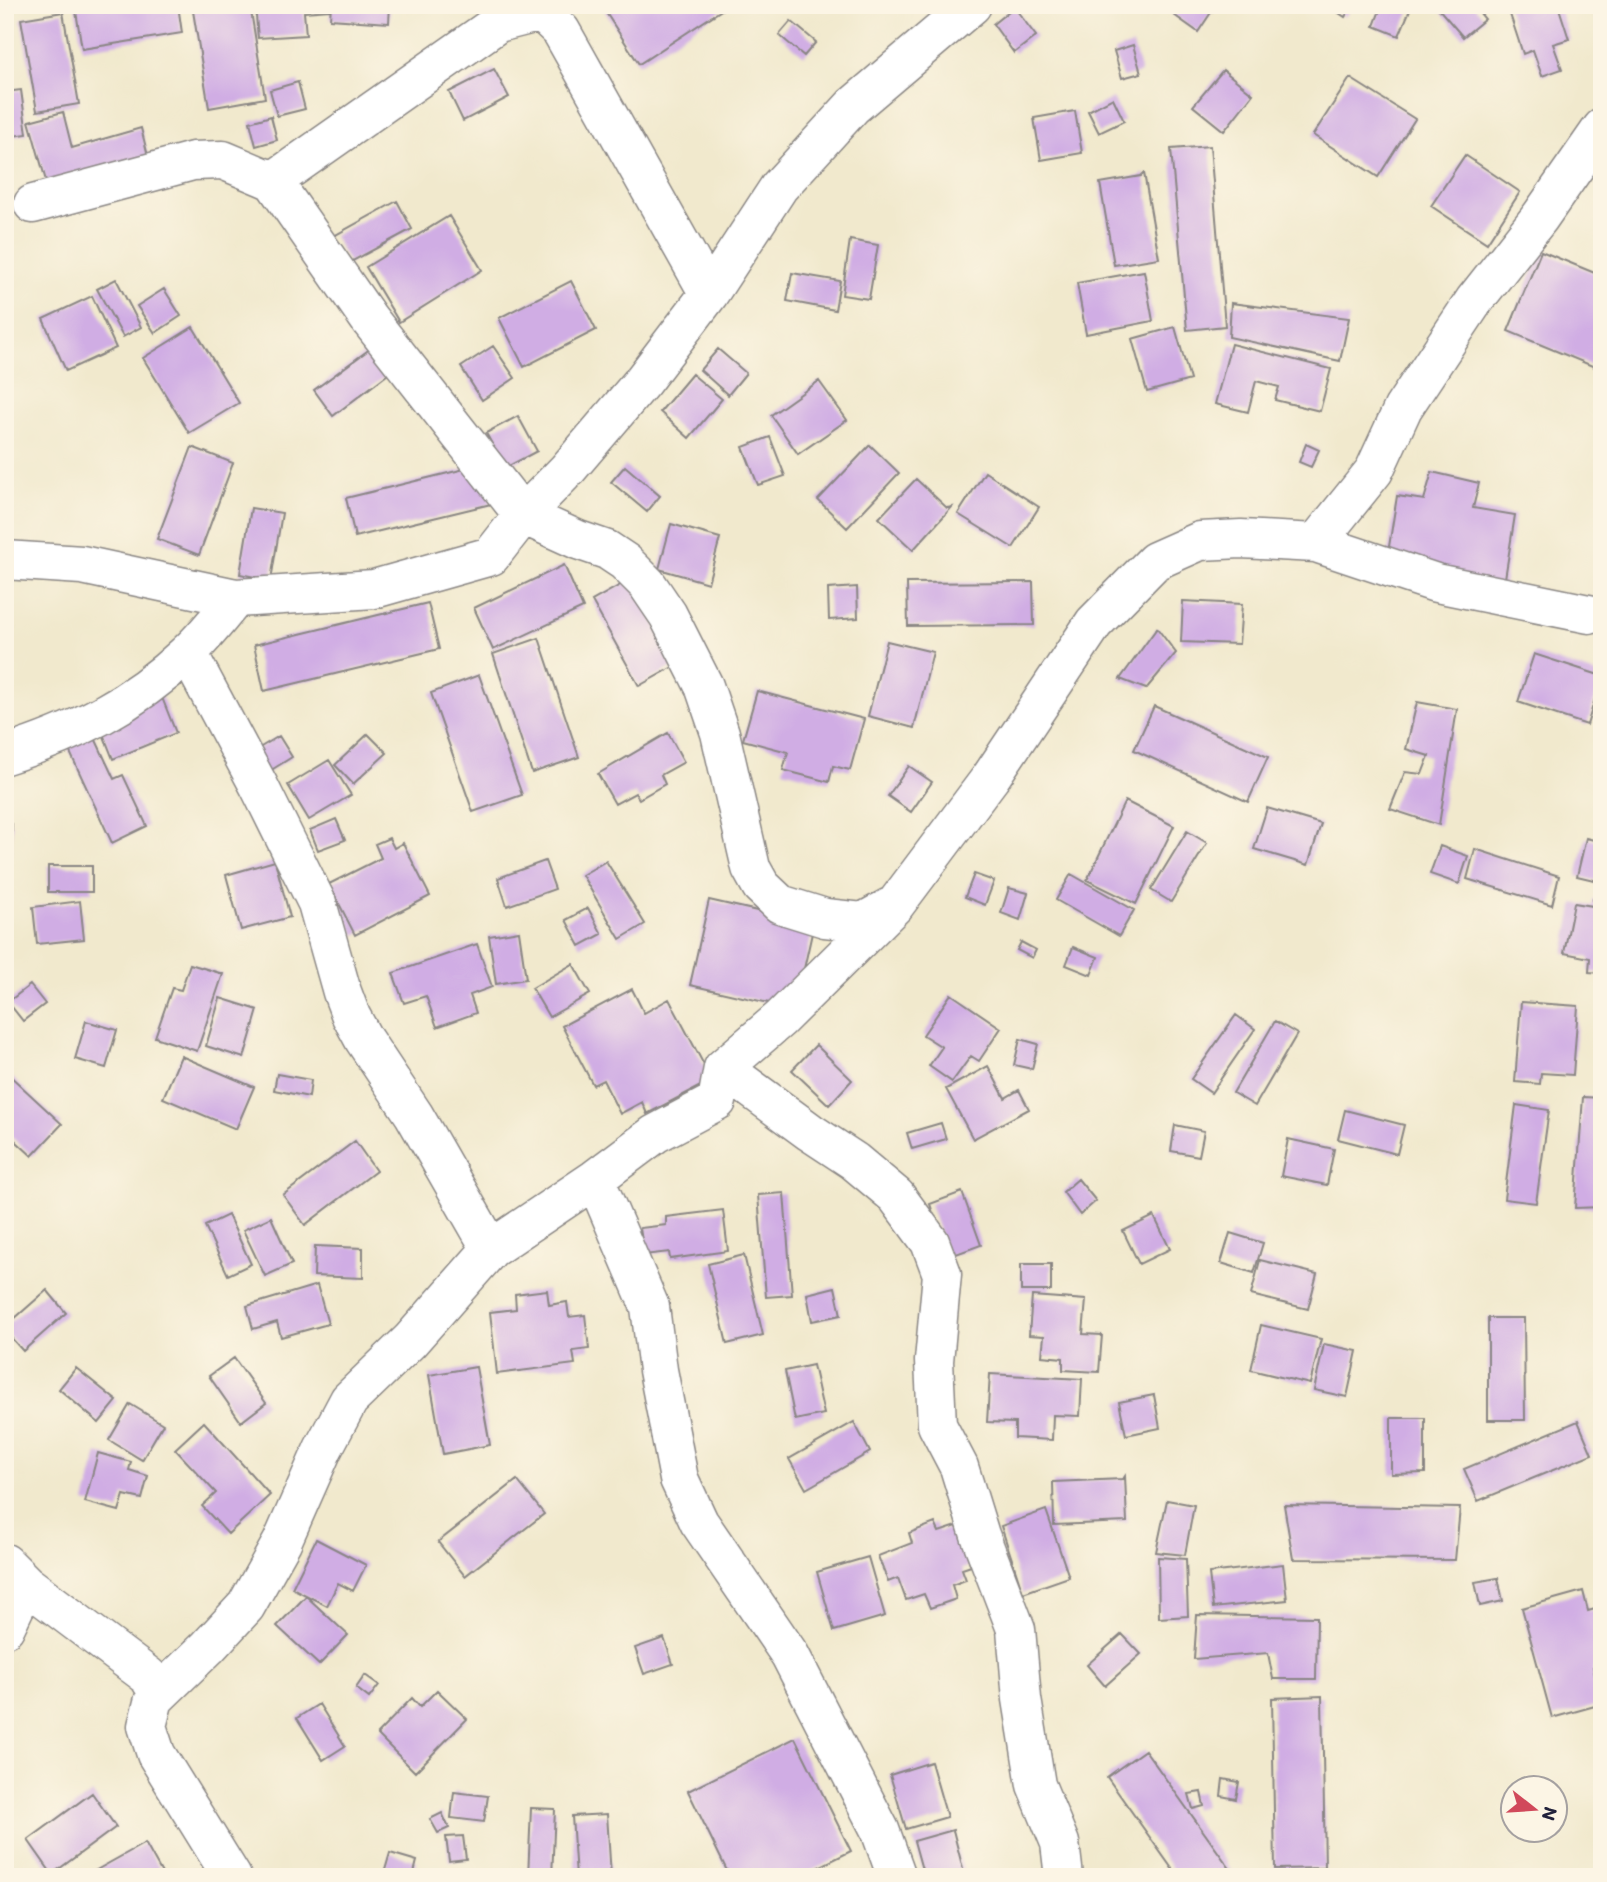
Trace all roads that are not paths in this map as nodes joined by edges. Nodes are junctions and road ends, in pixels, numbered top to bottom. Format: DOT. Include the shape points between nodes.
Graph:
graph roads {
  1 [pos="972,5"];
  2 [pos="1602,128"];
  3 [pos="273,181"];
  4 [pos="33,204"];
  5 [pos="709,294"];
  6 [pos="523,515"];
  7 [pos="1316,543"];
  8 [pos="5,560"];
  9 [pos="236,598"];
  10 [pos="1589,614"];
  11 [pos="188,653"];
  12 [pos="5,755"];
  13 [pos="895,905"];
  14 [pos="723,1068"];
  15 [pos="595,1180"];
  16 [pos="491,1249"];
  17 [pos="16,1574"];
  18 [pos="5,1628"];
  19 [pos="159,1694"];
  20 [pos="232,1877"];
  21 [pos="897,1877"];
  22 [pos="1063,1877"];
  1 -- 5 [label="street" via="853,106 779,187"];
  2 -- 7 [label="street" via="1474,301 1403,408 1374,471"];
  3 -- 4 [label="street" via="223,160 193,161"];
  3 -- 5 [label="street" via="498,23 541,12 561,31"];
  3 -- 6 [label="street" via="369,319"];
  5 -- 6 [label="street" via="642,382"];
  6 -- 9 [label="street" via="491,556 374,589"];
  6 -- 13 [label="street" via="625,562 668,615 704,686 720,733 751,868 761,886 780,904 825,918 863,922"];
  7 -- 10 [label="street" via="1436,583"];
  7 -- 13 [label="street" via="1200,541 1155,561 1094,623 991,777"];
  8 -- 9 [label="street" via="82,565"];
  9 -- 11 [label="street"];
  11 -- 12 [label="street" via="131,700 50,741"];
  11 -- 16 [label="street" via="317,903 351,1016"];
  13 -- 14 [label="street" via="780,1019"];
  14 -- 15 [label="street" via="717,1101 655,1134"];
  14 -- 22 [label="street" via="896,1196 930,1242 942,1274 934,1362 937,1424 959,1467 1016,1629 1036,1785 1060,1843"];
  15 -- 16 [label="street"];
  15 -- 21 [label="street" via="650,1307 679,1479 699,1522 790,1655 880,1830"];
  16 -- 19 [label="street" via="410,1341 349,1400 282,1542 246,1606"];
  17 -- 18 [label="street"];
  17 -- 19 [label="street" via="148,1676"];
  19 -- 20 [label="street" via="147,1726 156,1754"];
}
